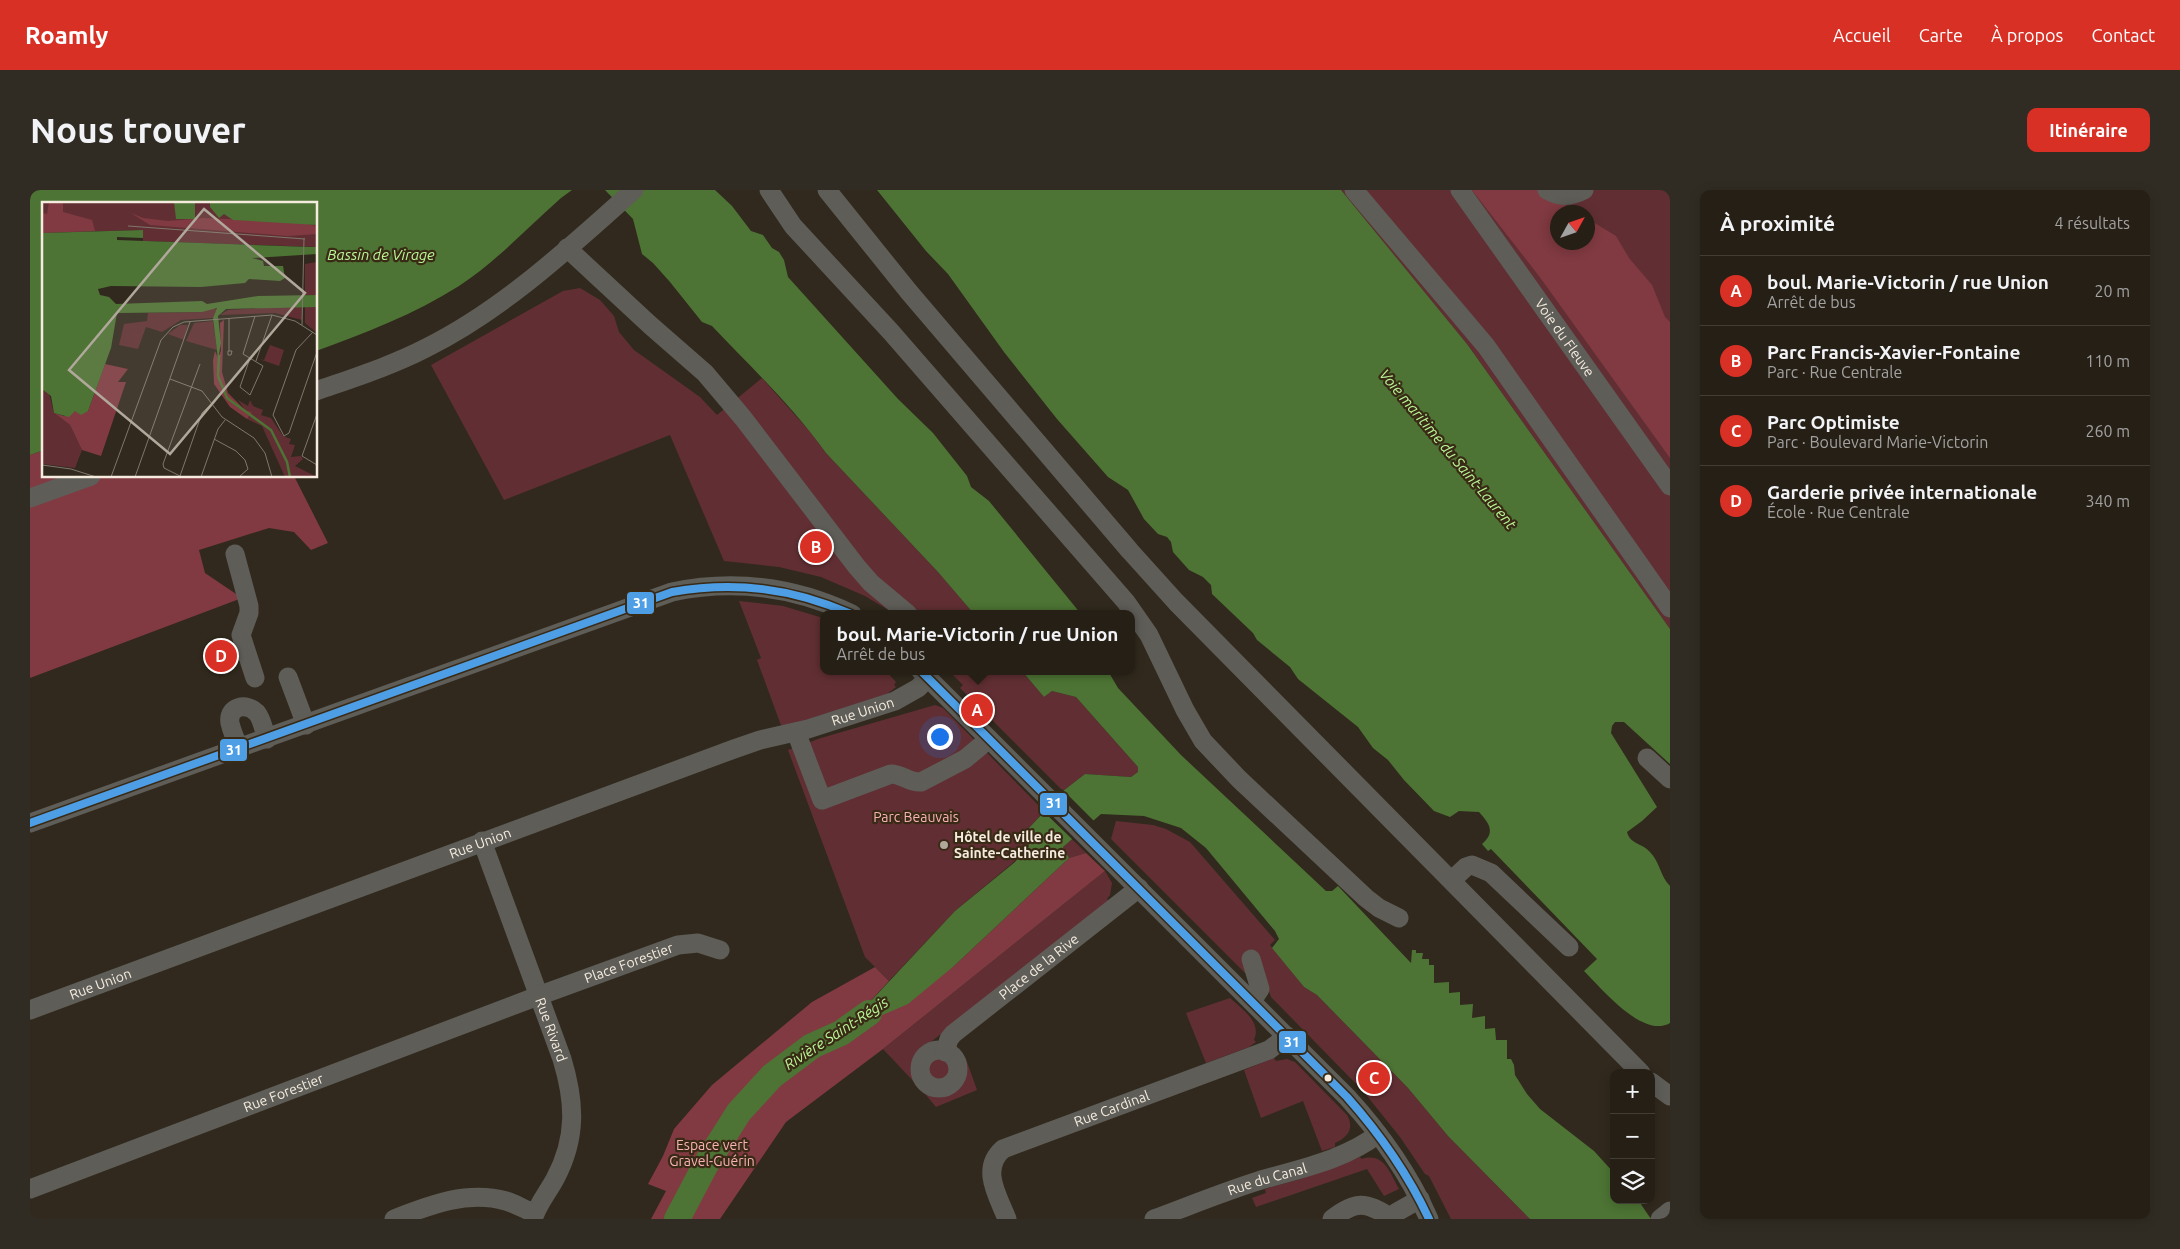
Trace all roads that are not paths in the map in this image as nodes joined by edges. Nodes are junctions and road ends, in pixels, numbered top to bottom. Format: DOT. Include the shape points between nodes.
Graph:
graph roads {
  1 [pos="634,190"];
  2 [pos="769,190"];
  3 [pos="826,190"];
  4 [pos="1354,190"];
  5 [pos="1460,190"];
  6 [pos="1548,190"];
  7 [pos="1584,190"];
  8 [pos="567,248"];
  9 [pos="318,389"];
  10 [pos="85,478"];
  11 [pos="1670,486"];
  12 [pos="30,498"];
  13 [pos="235,554"];
  14 [pos="1670,608"];
  15 [pos="842,610"];
  16 [pos="903,610"];
  17 [pos="1132,610"];
  18 [pos="1135,615"];
  19 [pos="925,675"];
  20 [pos="928,675"];
  21 [pos="288,677"];
  22 [pos="255,678"];
  23 [pos="306,725"];
  24 [pos="796,732"];
  25 [pos="267,739"];
  26 [pos="989,739"];
  27 [pos="240,749"];
  28 [pos="1647,758"];
  29 [pos="1670,780"];
  30 [pos="30,823"];
  31 [pos="482,841"];
  32 [pos="1447,879"];
  33 [pos="1139,888"];
  34 [pos="1399,918"];
  35 [pos="1569,947"];
  36 [pos="720,950"];
  37 [pos="1251,960"];
  38 [pos="538,996"];
  39 [pos="1252,1001"];
  40 [pos="30,1010"];
  41 [pos="1287,1036"];
  42 [pos="946,1052"];
  43 [pos="1637,1069"];
  44 [pos="1655,1085"];
  45 [pos="1670,1096"];
  46 [pos="1378,1134"];
  47 [pos="30,1189"];
  48 [pos="1420,1200"];
  49 [pos="1670,1211"];
  50 [pos="534,1216"];
  51 [pos="1003,1218"];
  52 [pos="1389,1218"];
  53 [pos="394,1219"];
  54 [pos="1154,1219"];
  55 [pos="1332,1219"];
  56 [pos="1429,1219"];
  57 [pos="1660,1219"];
  1 -- 8 [label="street"];
  2 -- 17 [label="street" via="793,226 891,332"];
  3 -- 32 [label="street" via="909,292 1163,587"];
  4 -- 14 [label="street" via="1486,346"];
  5 -- 11 [label="street, Voie du Fleuve"];
  6 -- 7 [label="street" via="1561,196"];
  8 -- 9 [label="street" via="523,286 444,338 407,357"];
  8 -- 16 [label="street" via="705,372 856,567"];
  10 -- 12 [label="street"];
  13 -- 22 [label="street" via="254,611 241,635"];
  15 -- 23 [label="street" via="808,596 760,587 718,586 672,592"];
  18 -- 34 [label="street" via="1149,635 1203,741 1366,898"];
  19 -- 24 [label="street, Rue Union" via="914,692 895,701"];
  20 -- 26 [label="street"];
  21 -- 23 [label="street"];
  23 -- 25 [label="street"];
  24 -- 26 [label="street" via="822,800 891,774 921,782 965,759"];
  24 -- 31 [label="street, Rue Union" via="742,746"];
  25 -- 27 [label="street"];
  25 -- 27 [label="street" via="256,712 242,706 230,716"];
  26 -- 33 [label="street"];
  27 -- 30 [label="street"];
  28 -- 29 [label="street"];
  31 -- 38 [label="street, Rue Rivard"];
  31 -- 40 [label="street, Rue Union"];
  32 -- 35 [label="street" via="1469,866 1491,873"];
  32 -- 43 [label="street"];
  33 -- 39 [label="street"];
  33 -- 42 [label="street, Place de la Rive" via="954,1034 949,1039"];
  36 -- 38 [label="street, Place Forestier" via="698,943 678,945"];
  37 -- 39 [label="street" via="1260,989"];
  38 -- 47 [label="street, Rue Forestier"];
  38 -- 50 [label="street, Rue Rivard" via="568,1079 573,1114 568,1149"];
  39 -- 41 [label="street"];
  41 -- 46 [label="street"];
  41 -- 51 [label="street, Rue Cardinal" via="1269,1050 1003,1149 992,1161 991,1174"];
  44 -- 45 [label="street"];
  46 -- 48 [label="street"];
  46 -- 54 [label="street, Rue du Canal" via="1361,1146 1322,1162"];
  48 -- 52 [label="street"];
  48 -- 56 [label="street"];
  49 -- 57 [label="street"];
  50 -- 53 [label="street" via="505,1201 464,1198 434,1204"];
  52 -- 55 [label="street" via="1365,1204 1352,1207"];
}
